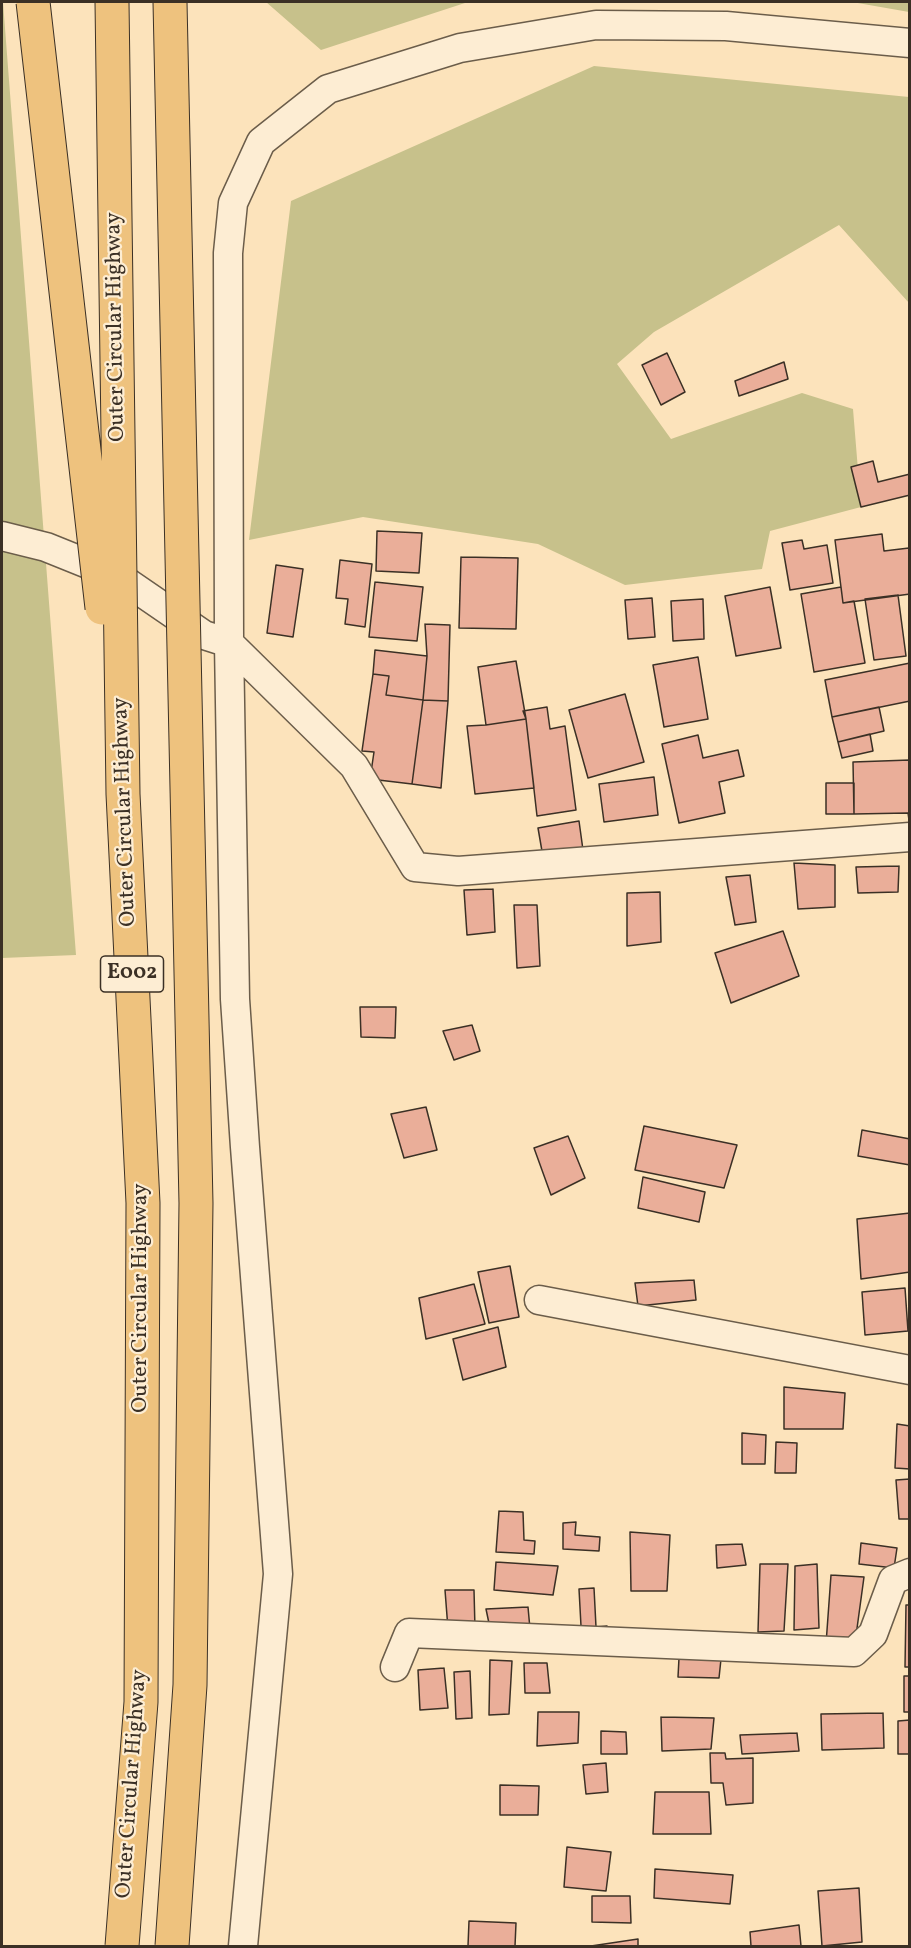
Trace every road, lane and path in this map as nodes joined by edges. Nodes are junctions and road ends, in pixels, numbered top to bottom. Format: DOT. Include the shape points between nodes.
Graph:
graph roads {
  1 [pos="33,2"];
  2 [pos="112,2"];
  3 [pos="170,2"];
  4 [pos="909,44"];
  5 [pos="2,536"];
  6 [pos="229,643"];
  7 [pos="123,794"];
  8 [pos="909,837"];
  9 [pos="539,1300"];
  10 [pos="909,1370"];
  11 [pos="909,1574"];
  12 [pos="395,1667"];
  13 [pos="122,1947"];
  14 [pos="172,1947"];
  15 [pos="243,1947"];
  1 -- 7 [label="highway, bridge"];
  2 -- 7 [label="highway, Outer Circular Highway / E002, bridge"];
  3 -- 14 [label="highway, E002, bridge" via="196,1203 190,1685"];
  4 -- 6 [label="street" via="726,26 596,25 460,48 328,89 261,142 233,203 228,253"];
  5 -- 6 [label="street" via="46,547 118,576 204,635"];
  6 -- 8 [label="street" via="354,766 415,867 458,871"];
  6 -- 15 [label="street" via="235,999 278,1574"];
  7 -- 13 [label="highway, Outer Circular Highway / E002, bridge" via="143,1227 141,1702"];
  9 -- 10 [label="street"];
  11 -- 12 [label="street" via="893,1580 873,1634 854,1652 409,1633"];
}
